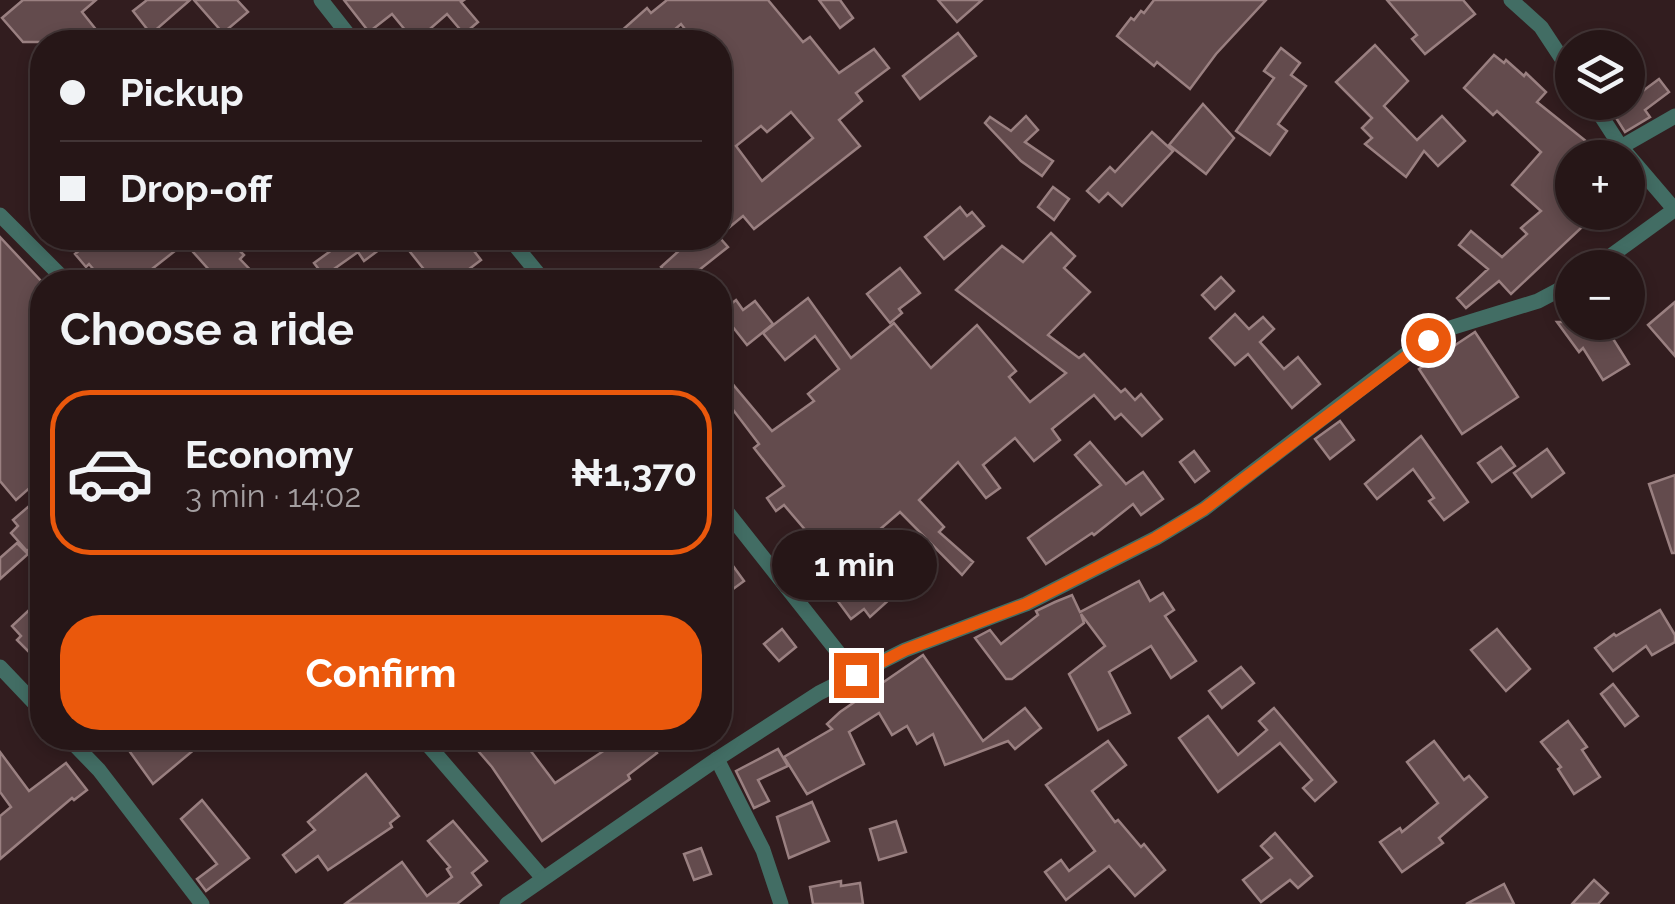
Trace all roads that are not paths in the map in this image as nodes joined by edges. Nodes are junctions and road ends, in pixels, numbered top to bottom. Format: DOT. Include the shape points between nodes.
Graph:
graph roads {
  1 [pos="320,0"];
  2 [pos="1510,0"];
  3 [pos="344,30"];
  4 [pos="1555,48"];
  5 [pos="1675,116"];
  6 [pos="1632,140"];
  7 [pos="1645,176"];
  8 [pos="1675,210"];
  9 [pos="0,214"];
  10 [pos="30,244"];
  11 [pos="35,250"];
  12 [pos="519,250"];
  13 [pos="1619,250"];
  14 [pos="55,270"];
  15 [pos="535,270"];
  16 [pos="1555,292"];
  17 [pos="732,518"];
  18 [pos="0,667"];
  19 [pos="856,675"];
  20 [pos="30,698"];
  21 [pos="732,749"];
  22 [pos="80,750"];
  23 [pos="432,750"];
  24 [pos="731,750"];
  25 [pos="717,759"];
  26 [pos="542,877"];
  27 [pos="202,904"];
  28 [pos="507,904"];
  29 [pos="782,904"];
  1 -- 3 [label="street"];
  2 -- 4 [label="street"];
  5 -- 6 [label="street"];
  7 -- 8 [label="street"];
  8 -- 13 [label="street"];
  9 -- 10 [label="street"];
  11 -- 14 [label="street"];
  12 -- 15 [label="street"];
  16 -- 19 [label="street" via="1447,329 1409,352 1204,509 1156,538 1026,604"];
  17 -- 19 [label="street"];
  18 -- 20 [label="street"];
  19 -- 21 [label="street"];
  22 -- 27 [label="street"];
  23 -- 26 [label="street"];
  24 -- 25 [label="street"];
  25 -- 26 [label="street"];
  25 -- 29 [label="street"];
  26 -- 28 [label="street"];
}
